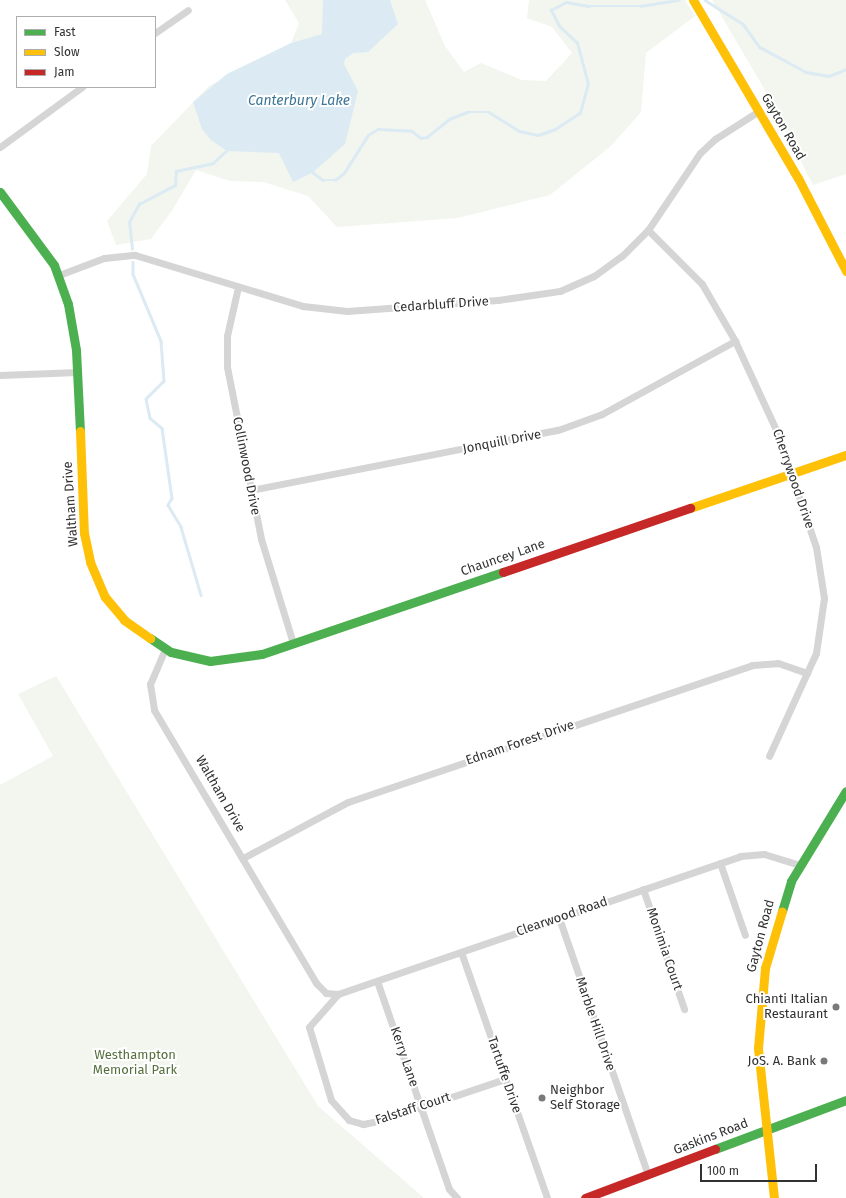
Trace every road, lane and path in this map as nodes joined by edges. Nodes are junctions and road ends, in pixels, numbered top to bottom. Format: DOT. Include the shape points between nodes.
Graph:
graph roads {
  1 [pos="693,0"];
  2 [pos="188,10"];
  3 [pos="156,32"];
  4 [pos="81,88"];
  5 [pos="759,111"];
  6 [pos="0,147"];
  7 [pos="0,192"];
  8 [pos="648,230"];
  9 [pos="846,271"];
  10 [pos="59,275"];
  11 [pos="238,287"];
  12 [pos="735,341"];
  13 [pos="78,372"];
  14 [pos="0,375"];
  15 [pos="846,455"];
  16 [pos="792,474"];
  17 [pos="251,490"];
  18 [pos="293,643"];
  19 [pos="165,649"];
  20 [pos="807,673"];
  21 [pos="769,756"];
  22 [pos="846,792"];
  23 [pos="243,858"];
  24 [pos="720,863"];
  25 [pos="799,865"];
  26 [pos="643,889"];
  27 [pos="558,918"];
  28 [pos="745,935"];
  29 [pos="461,952"];
  30 [pos="377,981"];
  31 [pos="326,993"];
  32 [pos="338,994"];
  33 [pos="684,1009"];
  34 [pos="505,1079"];
  35 [pos="846,1100"];
  36 [pos="421,1108"];
  37 [pos="766,1130"];
  38 [pos="648,1175"];
  39 [pos="457,1198"];
  40 [pos="547,1198"];
  41 [pos="585,1198"];
  42 [pos="774,1198"];
  1 -- 5 [label="street, Gayton Road"];
  2 -- 3 [label="street"];
  4 -- 6 [label="street"];
  5 -- 8 [label="street, Cedarbluff Drive" via="715,139 700,153"];
  5 -- 9 [label="street, Gayton Road"];
  7 -- 10 [label="street, Waltham Drive"];
  8 -- 11 [label="street, Cedarbluff Drive" via="616,261 594,276 567,288 534,296 342,311 304,306"];
  8 -- 12 [label="street, Cherrywood Drive" via="702,284"];
  10 -- 11 [label="street, Cedarbluff Drive" via="104,258 135,255"];
  10 -- 13 [label="street, Waltham Drive" via="74,334"];
  11 -- 17 [label="street, Collinwood Drive" via="226,348"];
  12 -- 16 [label="street, Cherrywood Drive" via="764,402"];
  12 -- 17 [label="street, Jonquill Drive" via="602,414 558,430"];
  13 -- 14 [label="street"];
  13 -- 19 [label="street, Waltham Drive" via="83,526 90,562 112,607 138,632"];
  15 -- 16 [label="street, Chauncey Lane"];
  16 -- 18 [label="street, Chauncey Lane"];
  16 -- 20 [label="street, Cherrywood Drive" via="816,547 823,580 822,629"];
  17 -- 18 [label="street, Collinwood Drive" via="266,557"];
  18 -- 19 [label="street, Chauncey Lane" via="248,658 227,661 195,659"];
  19 -- 23 [label="street, Waltham Drive" via="150,684 151,701"];
  20 -- 21 [label="street, Cherrywood Drive"];
  20 -- 23 [label="street, Ednam Forest Drive" via="778,663 752,665 348,802"];
  22 -- 25 [label="street, Gayton Road"];
  23 -- 31 [label="street, Waltham Drive"];
  24 -- 25 [label="street, Clearwood Road" via="755,854"];
  24 -- 26 [label="street, Clearwood Road"];
  24 -- 28 [label="street"];
  25 -- 37 [label="street, Gayton Road" via="774,928 761,989 758,1048"];
  26 -- 27 [label="street, Clearwood Road"];
  26 -- 33 [label="street, Monimia Court"];
  27 -- 29 [label="street, Clearwood Road"];
  27 -- 38 [label="street, Marble Hill Drive"];
  29 -- 30 [label="street, Clearwood Road"];
  29 -- 34 [label="street, Tartuffe Drive"];
  30 -- 32 [label="street, Clearwood Road"];
  30 -- 36 [label="street, Kerry Lane"];
  31 -- 32 [label="street, Clearwood Road"];
  32 -- 36 [label="street, Falstaff Court" via="309,1027 335,1109 349,1120 363,1124"];
  34 -- 36 [label="street, Falstaff Court"];
  34 -- 40 [label="street, Tartuffe Drive"];
  35 -- 37 [label="street, Gaskins Road"];
  36 -- 39 [label="street, Kerry Lane" via="449,1189"];
  37 -- 38 [label="street, Gaskins Road"];
  37 -- 42 [label="street, Gayton Road"];
  38 -- 41 [label="street, Gaskins Road"];
}
